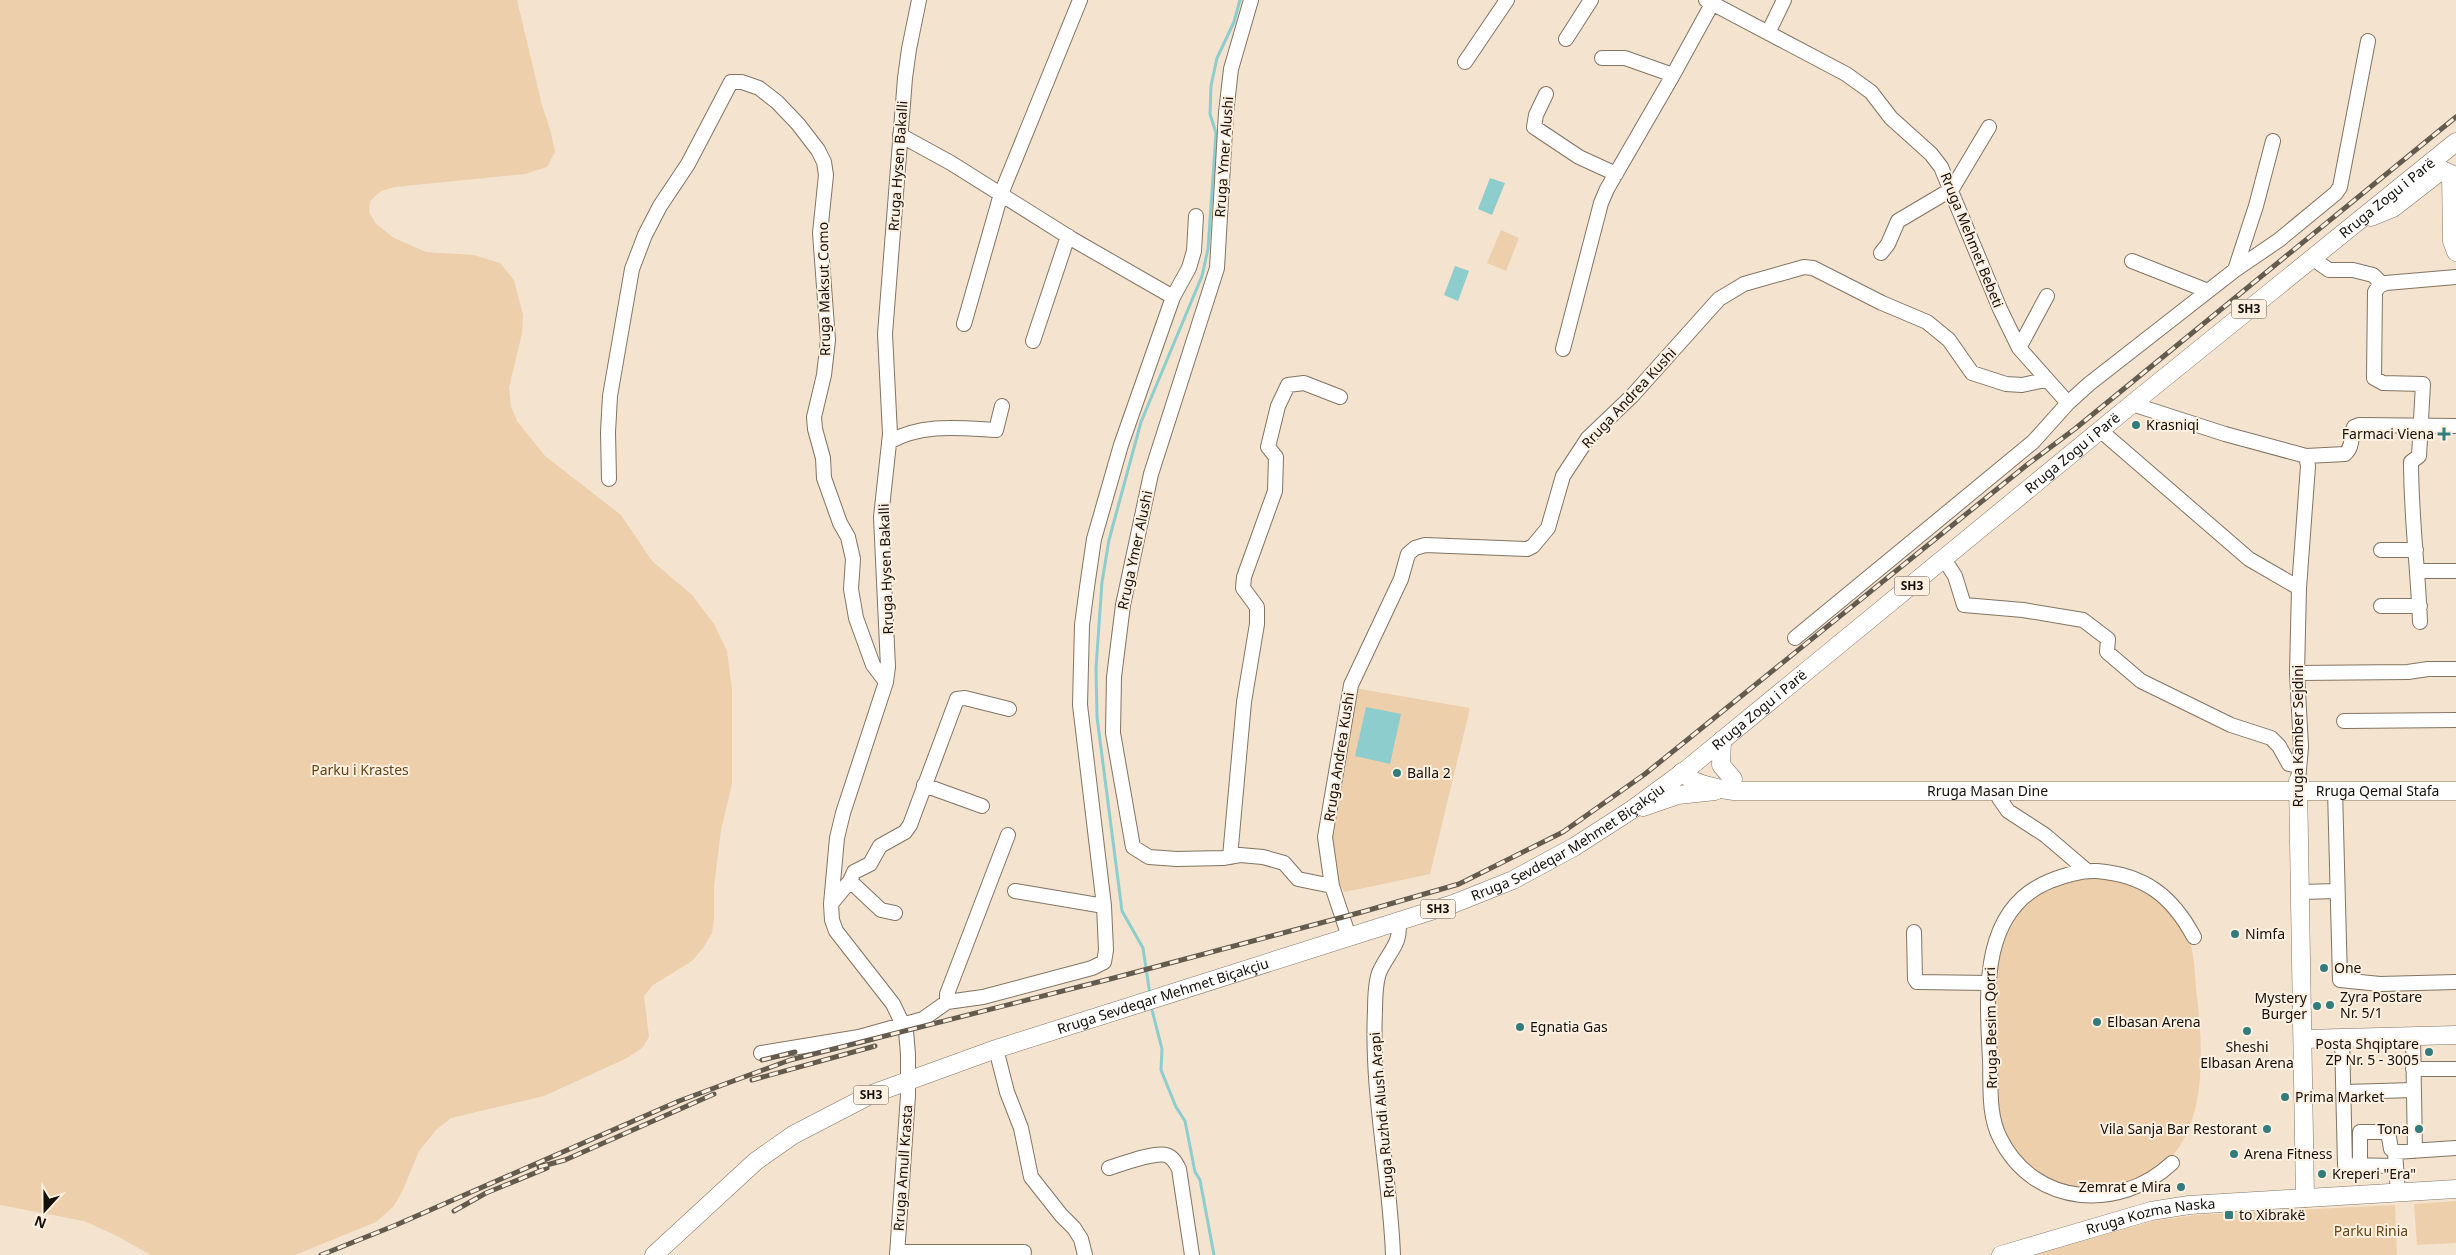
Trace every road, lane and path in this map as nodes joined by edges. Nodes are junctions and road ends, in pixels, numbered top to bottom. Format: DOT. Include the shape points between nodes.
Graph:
graph roads {
  1 [pos="919,0"];
  2 [pos="1080,0"];
  3 [pos="1251,0"];
  4 [pos="1507,0"];
  5 [pos="1592,0"];
  6 [pos="1784,0"];
  7 [pos="1709,2"];
  8 [pos="1768,32"];
  9 [pos="1566,39"];
  10 [pos="2368,41"];
  11 [pos="1602,58"];
  12 [pos="1465,62"];
  13 [pos="1673,75"];
  14 [pos="1546,94"];
  15 [pos="1989,127"];
  16 [pos="900,135"];
  17 [pos="2273,140"];
  18 [pos="2456,142"];
  19 [pos="1616,174"];
  20 [pos="1952,189"];
  21 [pos="1001,194"];
  22 [pos="1196,216"];
  23 [pos="2356,222"];
  24 [pos="1068,236"];
  25 [pos="2456,252"];
  26 [pos="1881,253"];
  27 [pos="2312,258"];
  28 [pos="2132,261"];
  29 [pos="2235,270"];
  30 [pos="2456,277"];
  31 [pos="2382,284"];
  32 [pos="2208,291"];
  33 [pos="2047,296"];
  34 [pos="1173,297"];
  35 [pos="964,324"];
  36 [pos="1033,341"];
  37 [pos="2019,348"];
  38 [pos="1563,349"];
  39 [pos="2045,380"];
  40 [pos="1340,397"];
  41 [pos="2068,403"];
  42 [pos="2132,404"];
  43 [pos="1002,406"];
  44 [pos="2421,424"];
  45 [pos="2456,426"];
  46 [pos="2101,431"];
  47 [pos="889,442"];
  48 [pos="2306,456"];
  49 [pos="609,479"];
  50 [pos="2381,550"];
  51 [pos="2416,550"];
  52 [pos="1944,560"];
  53 [pos="2419,571"];
  54 [pos="2456,571"];
  55 [pos="2299,588"];
  56 [pos="2381,606"];
  57 [pos="2420,606"];
  58 [pos="2420,622"];
  59 [pos="1795,638"];
  60 [pos="2456,669"];
  61 [pos="2297,673"];
  62 [pos="886,682"];
  63 [pos="1009,709"];
  64 [pos="2456,720"];
  65 [pos="2344,721"];
  66 [pos="1722,740"];
  67 [pos="1686,769"];
  68 [pos="2298,779"];
  69 [pos="2456,780"];
  70 [pos="924,785"];
  71 [pos="1733,785"];
  72 [pos="2335,790"];
  73 [pos="1999,791"];
  74 [pos="2456,791"];
  75 [pos="982,806"];
  76 [pos="1633,809"];
  77 [pos="1008,835"];
  78 [pos="1230,857"];
  79 [pos="2086,870"];
  80 [pos="850,880"];
  81 [pos="1332,886"];
  82 [pos="1015,891"];
  83 [pos="2337,891"];
  84 [pos="2301,892"];
  85 [pos="831,904"];
  86 [pos="1104,906"];
  87 [pos="895,913"];
  88 [pos="1398,922"];
  89 [pos="1914,932"];
  90 [pos="1349,937"];
  91 [pos="2194,937"];
  92 [pos="2456,982"];
  93 [pos="1990,983"];
  94 [pos="947,1002"];
  95 [pos="903,1024"];
  96 [pos="2456,1035"];
  97 [pos="2413,1037"];
  98 [pos="2342,1038"];
  99 [pos="2304,1039"];
  100 [pos="996,1049"];
  101 [pos="761,1053"];
  102 [pos="2456,1068"];
  103 [pos="2414,1069"];
  104 [pos="909,1080"];
  105 [pos="2414,1090"];
  106 [pos="2345,1092"];
  107 [pos="2456,1148"];
  108 [pos="2415,1151"];
  109 [pos="2396,1159"];
  110 [pos="2172,1163"];
  111 [pos="2360,1165"];
  112 [pos="1108,1168"];
  113 [pos="2456,1189"];
  114 [pos="2398,1192"];
  115 [pos="2305,1198"];
  116 [pos="1024,1252"];
  117 [pos="897,1253"];
  118 [pos="654,1255"];
  119 [pos="1085,1255"];
  120 [pos="1192,1255"];
  121 [pos="1393,1255"];
  122 [pos="2001,1255"];
  1 -- 16 [label="street, Rruga Hysen Bakalli" via="908,49"];
  2 -- 21 [label="street"];
  3 -- 78 [label="street, Rruga Ymer Alushi" via="1231,69 1217,268 1151,474 1122,605 1114,677 1113,733 1133,847 1149,857"];
  4 -- 12 [label="street"];
  5 -- 9 [label="street"];
  6 -- 8 [label="street"];
  7 -- 8 [label="street, Rruga Mehmet Bebeti"];
  7 -- 13 [label="street"];
  8 -- 20 [label="street, Rruga Mehmet Bebeti" via="1863,85 1891,118 1931,154"];
  10 -- 29 [label="street" via="2340,186 2325,204"];
  11 -- 13 [label="street" via="1625,58"];
  13 -- 19 [label="street"];
  14 -- 19 [label="street" via="1534,127 1579,157"];
  15 -- 20 [label="street"];
  16 -- 21 [label="street"];
  16 -- 47 [label="street, Rruga Hysen Bakalli" via="885,334"];
  17 -- 29 [label="street"];
  18 -- 23 [label="main road, Rruga Zogu i Parë / SH3"];
  19 -- 38 [label="street" via="1601,203"];
  20 -- 26 [label="street" via="1898,221"];
  20 -- 37 [label="street, Rruga Mehmet Bebeti"];
  21 -- 24 [label="street"];
  21 -- 35 [label="street"];
  22 -- 34 [label="street" via="1194,251 1189,268"];
  23 -- 25 [label="main road" via="2393,208 2442,170 2447,171 2450,174 2452,241"];
  23 -- 27 [label="main road, Rruga Zogu i Parë / SH3"];
  24 -- 34 [label="street"];
  24 -- 36 [label="street"];
  27 -- 31 [label="street" via="2329,270 2353,270 2373,275"];
  27 -- 42 [label="main road, Rruga Zogu i Parë / SH3"];
  28 -- 32 [label="street"];
  29 -- 32 [label="street"];
  30 -- 31 [label="street"];
  31 -- 44 [label="street" via="2376,292 2374,378 2383,383 2423,384"];
  32 -- 41 [label="street"];
  33 -- 37 [label="street"];
  34 -- 86 [label="street" via="1094,539 1083,616 1080,705"];
  37 -- 39 [label="street, Rruga Mehmet Bebeti"];
  39 -- 41 [label="street, Rruga Mehmet Bebeti"];
  39 -- 81 [label="street, Rruga Andrea Kushi" via="2022,385 2006,384 1972,373 1949,340 1927,322 1812,268 1804,267 1744,284 1718,299 1632,396 1588,438 1563,476 1548,528 1533,546 1527,549 1425,546 1408,554 1400,579 1350,685 1325,837"];
  40 -- 78 [label="street" via="1304,383 1288,385 1278,406 1268,446 1276,456 1275,490 1244,577 1243,588 1257,607 1257,624 1244,702"];
  41 -- 59 [label="street" via="2033,442"];
  42 -- 46 [label="main road, Rruga Zogu i Parë / SH3"];
  42 -- 48 [label="street"];
  43 -- 47 [label="street" via="996,430 936,428 905,432"];
  44 -- 45 [label="street"];
  44 -- 48 [label="street" via="2359,425 2352,431 2352,444 2345,454"];
  44 -- 51 [label="street" via="2419,456 2410,462"];
  46 -- 52 [label="main road, Rruga Zogu i Parë / SH3"];
  46 -- 55 [label="street" via="2249,560"];
  47 -- 62 [label="street, Rruga Hysen Bakalli" via="881,517 889,647"];
  48 -- 55 [label="street, Rruga Kamber Sejdini" via="2308,466"];
  49 -- 62 [label="street, Rruga Maksut Como" via="610,396 632,269 645,235 672,185 688,164 731,82 759,88 798,124 824,162 826,175 820,233 828,340 814,430 823,458 824,478 848,536 853,559 851,589 856,618 873,665"];
  50 -- 51 [label="street"];
  51 -- 53 [label="street"];
  52 -- 66 [label="main road, Rruga Zogu i Parë / SH3"];
  52 -- 68 [label="street" via="1955,576 1964,605 2083,620 2108,639 2107,652 2141,681 2231,725 2271,738"];
  53 -- 54 [label="street"];
  53 -- 57 [label="street"];
  55 -- 61 [label="street, Rruga Kamber Sejdini"];
  56 -- 57 [label="street"];
  57 -- 58 [label="street"];
  60 -- 61 [label="street"];
  61 -- 68 [label="street, Rruga Kamber Sejdini" via="2301,747"];
  62 -- 85 [label="street, Rruga Hysen Bakalli" via="843,813 837,838"];
  63 -- 70 [label="street" via="957,699"];
  64 -- 65 [label="street"];
  66 -- 67 [label="main road, Rruga Zogu i Parë / SH3"];
  66 -- 71 [label="main road" via="1721,765"];
  67 -- 71 [label="main road, Rruga Masan Dine"];
  67 -- 76 [label="main road, Rruga Sevdeqar Mehmet Biçakçiu / SH3"];
  68 -- 69 [label="main road, Rruga Qemal Stafa"];
  68 -- 71 [label="main road, Rruga Masan Dine"];
  68 -- 72 [label="main road, Rruga Qemal Stafa"];
  68 -- 73 [label="main road, Rruga Masan Dine"];
  68 -- 84 [label="main road, Rruga Kamber Sejdini"];
  70 -- 75 [label="street"];
  70 -- 80 [label="street" via="905,832 880,846 870,864 854,872"];
  71 -- 73 [label="main road, Rruga Masan Dine"];
  71 -- 76 [label="main road"];
  72 -- 74 [label="main road, Rruga Qemal Stafa"];
  72 -- 83 [label="street"];
  73 -- 79 [label="street" via="1999,798 2008,811 2045,835"];
  76 -- 88 [label="main road, Rruga Sevdeqar Mehmet Biçakçiu / SH3" via="1574,847 1513,880"];
  77 -- 94 [label="street" via="947,994"];
  78 -- 81 [label="street, Rruga Ymer Alushi" via="1263,857 1284,864 1298,879"];
  79 -- 91 [label="street, Rruga Besim Qorri" via="2120,874 2149,885 2177,909"];
  79 -- 93 [label="street, Rruga Besim Qorri" via="2044,884 2013,908 1993,947"];
  80 -- 85 [label="street"];
  80 -- 87 [label="street" via="881,910"];
  81 -- 90 [label="street"];
  82 -- 86 [label="street"];
  83 -- 84 [label="street"];
  83 -- 92 [label="street" via="2340,980 2380,984"];
  84 -- 99 [label="main road, Rruga Kamber Sejdini"];
  85 -- 95 [label="street, Rruga Hysen Bakalli" via="836,931 892,1004"];
  86 -- 94 [label="street" via="1106,957 1100,965 983,997"];
  88 -- 90 [label="main road, Rruga Sevdeqar Mehmet Biçakçiu / SH3"];
  88 -- 121 [label="street, Rruga Ruzhdi Alush Arapi" via="1400,936 1379,974 1374,1014 1378,1101"];
  89 -- 93 [label="street" via="1917,982"];
  90 -- 100 [label="main road, Rruga Sevdeqar Mehmet Biçakçiu / SH3"];
  93 -- 110 [label="street, Rruga Besim Qorri" via="1993,1118 1999,1137 2016,1162 2056,1189 2082,1196 2124,1192 2138,1187 2151,1181"];
  94 -- 95 [label="street" via="923,1019"];
  95 -- 101 [label="street" via="859,1037"];
  95 -- 104 [label="street, Rruga Hysen Bakalli"];
  96 -- 97 [label="main road"];
  97 -- 98 [label="main road"];
  97 -- 103 [label="street"];
  98 -- 99 [label="main road"];
  98 -- 106 [label="street"];
  99 -- 115 [label="main road, Rruga Kamber Sejdini"];
  100 -- 104 [label="main road, Rruga Sevdeqar Mehmet Biçakçiu / SH3"];
  100 -- 119 [label="street" via="1021,1128 1031,1176 1074,1228"];
  102 -- 103 [label="street"];
  103 -- 105 [label="street"];
  104 -- 117 [label="street, Rruga Amull Krasta"];
  104 -- 118 [label="main road, Rruga Sevdeqar Mehmet Biçakçiu / SH3" via="872,1094 792,1135 756,1161"];
  105 -- 106 [label="street"];
  105 -- 108 [label="street"];
  106 -- 111 [label="street" via="2345,1165"];
  107 -- 108 [label="street"];
  108 -- 109 [label="street"];
  109 -- 111 [label="street"];
  109 -- 111 [label="street" via="2388,1132 2360,1132"];
  109 -- 114 [label="street"];
  112 -- 120 [label="street" via="1156,1155 1166,1155 1175,1161 1179,1169"];
  113 -- 114 [label="main road, Rruga Kozma Naska"];
  114 -- 115 [label="main road, Rruga Kozma Naska"];
  115 -- 122 [label="main road, Rruga Kozma Naska" via="2200,1204 2151,1211"];
  116 -- 117 [label="street"];
}
